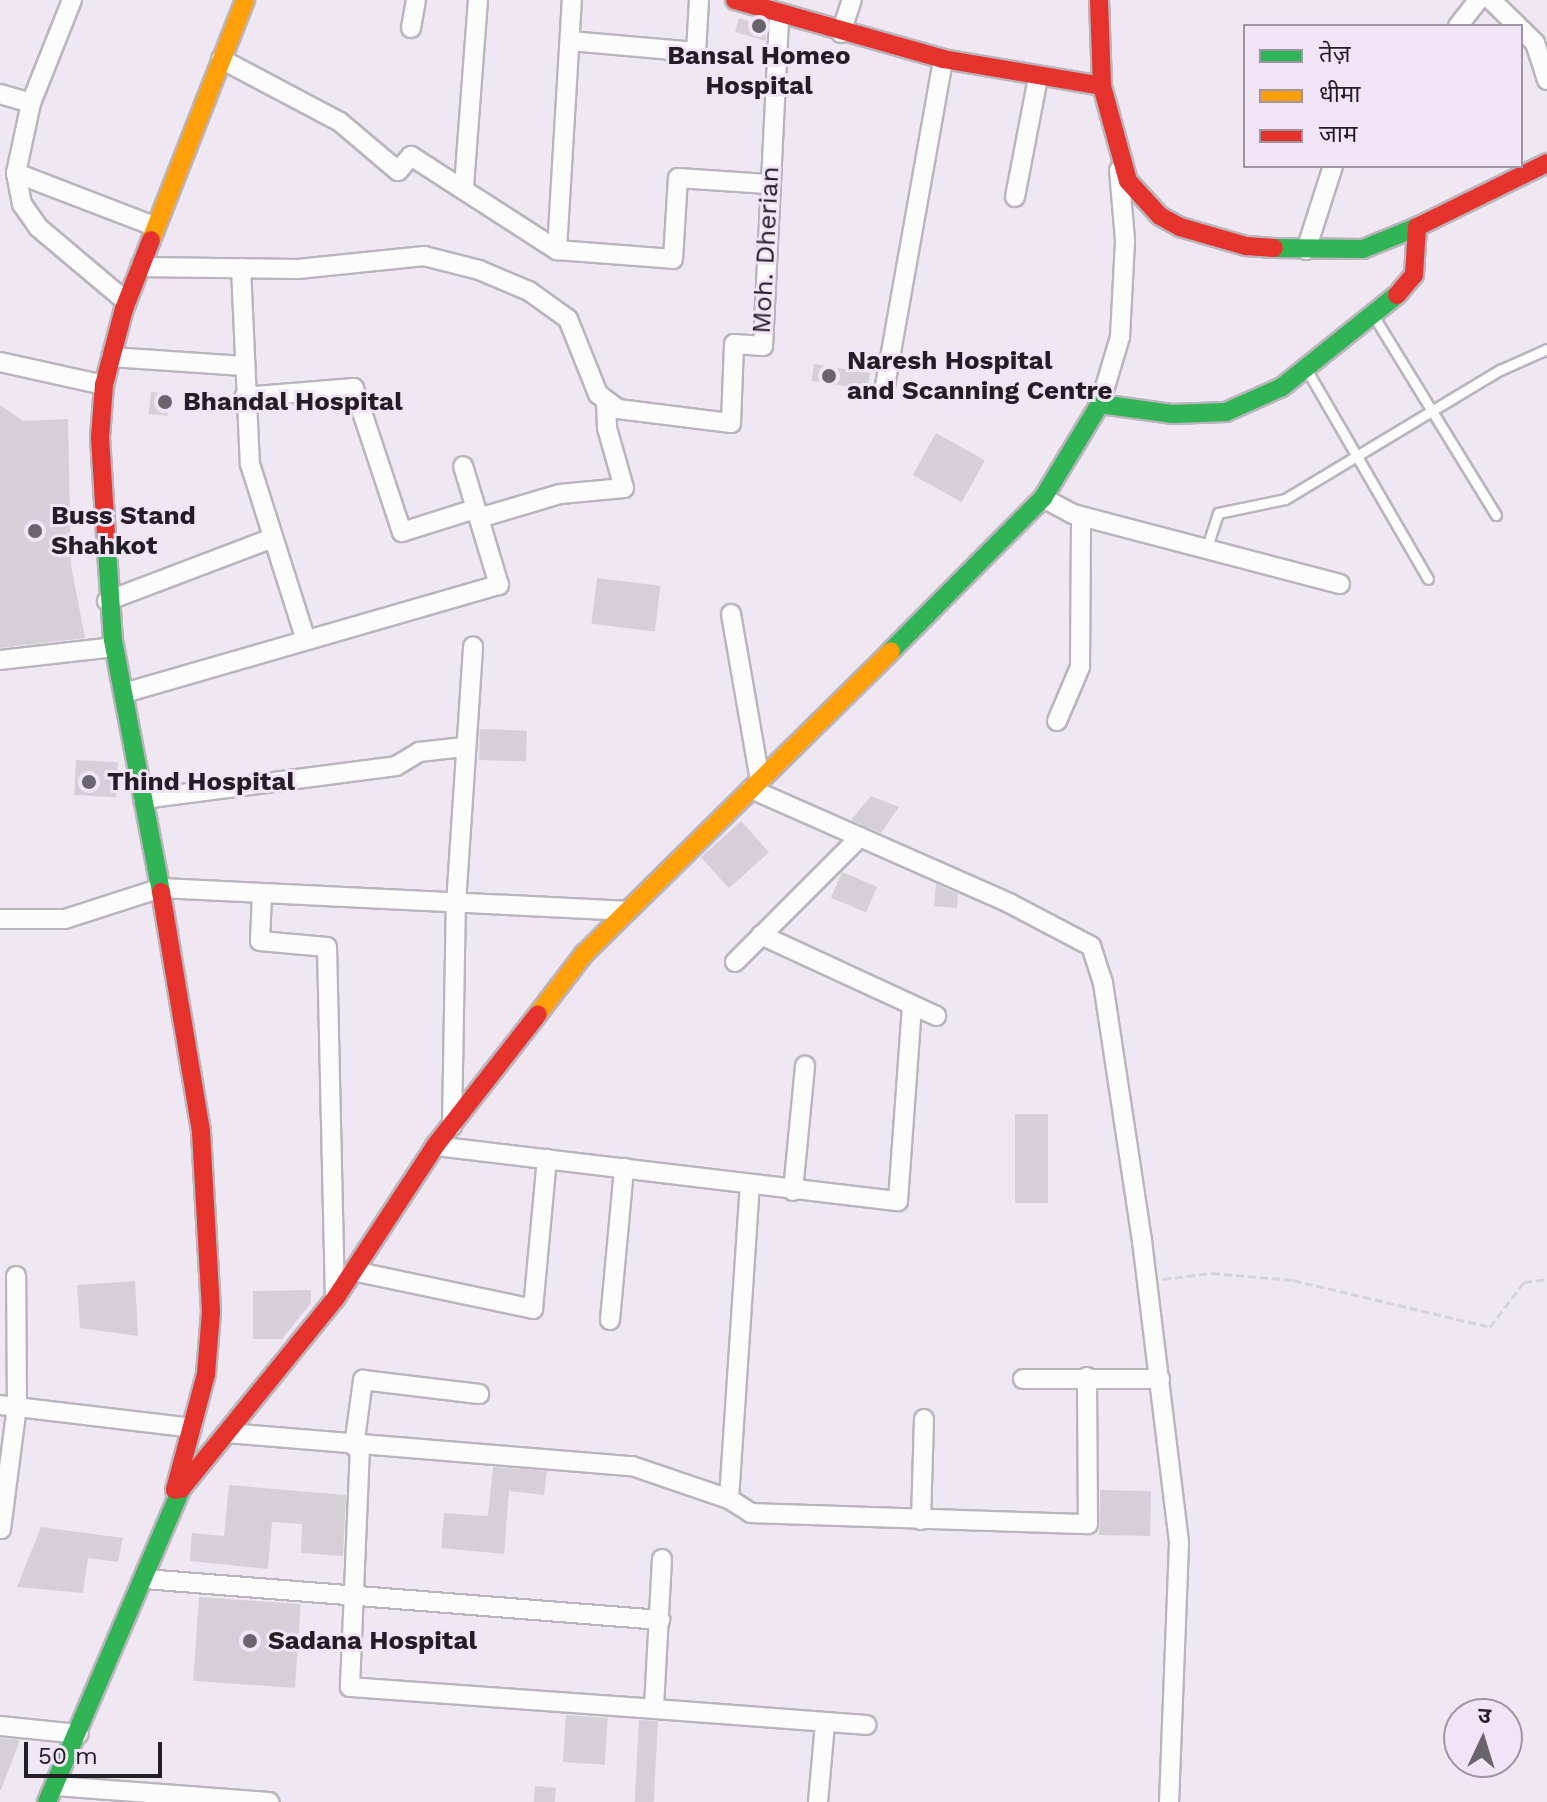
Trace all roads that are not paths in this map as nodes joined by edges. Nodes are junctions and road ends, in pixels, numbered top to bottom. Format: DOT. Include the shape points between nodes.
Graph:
graph roads {
  1 [pos="72,0"];
  2 [pos="245,0"];
  3 [pos="413,0"];
  4 [pos="478,0"];
  5 [pos="572,0"];
  6 [pos="699,0"];
  7 [pos="735,0"];
  8 [pos="852,0"];
  9 [pos="1099,0"];
  10 [pos="1478,0"];
  11 [pos="1491,0"];
  12 [pos="779,14"];
  13 [pos="1460,24"];
  14 [pos="1516,24"];
  15 [pos="411,28"];
  16 [pos="1523,31"];
  17 [pos="841,33"];
  18 [pos="570,41"];
  19 [pos="221,59"];
  20 [pos="943,59"];
  21 [pos="1038,78"];
  22 [pos="1547,80"];
  23 [pos="1102,86"];
  24 [pos="0,94"];
  25 [pos="31,103"];
  26 [pos="1118,159"];
  27 [pos="1547,163"];
  28 [pos="11,164"];
  29 [pos="1332,168"];
  30 [pos="768,184"];
  31 [pos="464,186"];
  32 [pos="1015,197"];
  33 [pos="154,226"];
  34 [pos="1417,227"];
  35 [pos="557,250"];
  36 [pos="1306,250"];
  37 [pos="140,267"];
  38 [pos="241,268"];
  39 [pos="127,302"];
  40 [pos="1374,317"];
  41 [pos="1547,349"];
  42 [pos="111,357"];
  43 [pos="0,362"];
  44 [pos="244,366"];
  45 [pos="1306,369"];
  46 [pos="104,385"];
  47 [pos="885,386"];
  48 [pos="244,397"];
  49 [pos="606,401"];
  50 [pos="1100,404"];
  51 [pos="1433,412"];
  52 [pos="1360,458"];
  53 [pos="463,466"];
  54 [pos="1043,498"];
  55 [pos="477,514"];
  56 [pos="1496,515"];
  57 [pos="1081,516"];
  58 [pos="270,539"];
  59 [pos="1207,547"];
  60 [pos="1428,579"];
  61 [pos="1340,584"];
  62 [pos="107,601"];
  63 [pos="731,614"];
  64 [pos="305,637"];
  65 [pos="114,647"];
  66 [pos="473,647"];
  67 [pos="0,660"];
  68 [pos="124,693"];
  69 [pos="1057,721"];
  70 [pos="464,747"];
  71 [pos="755,784"];
  72 [pos="143,799"];
  73 [pos="860,837"];
  74 [pos="161,888"];
  75 [pos="262,895"];
  76 [pos="456,904"];
  77 [pos="624,911"];
  78 [pos="0,919"];
  79 [pos="761,935"];
  80 [pos="735,962"];
  81 [pos="912,1005"];
  82 [pos="936,1016"];
  83 [pos="805,1066"];
  84 [pos="452,1129"];
  85 [pos="435,1146"];
  86 [pos="547,1159"];
  87 [pos="624,1168"];
  88 [pos="750,1186"];
  89 [pos="793,1191"];
  90 [pos="353,1271"];
  91 [pos="16,1276"];
  92 [pos="335,1299"];
  93 [pos="610,1320"];
  94 [pos="1087,1377"];
  95 [pos="1023,1379"];
  96 [pos="1160,1379"];
  97 [pos="479,1394"];
  98 [pos="8,1405"];
  99 [pos="924,1419"];
  100 [pos="192,1428"];
  101 [pos="227,1433"];
  102 [pos="357,1446"];
  103 [pos="729,1499"];
  104 [pos="172,1501"];
  105 [pos="921,1520"];
  106 [pos="1,1529"];
  107 [pos="662,1559"];
  108 [pos="145,1579"];
  109 [pos="356,1595"];
  110 [pos="660,1620"];
  111 [pos="654,1709"];
  112 [pos="825,1723"];
  113 [pos="866,1725"];
  114 [pos="0,1726"];
  115 [pos="79,1734"];
  116 [pos="51,1794"];
  117 [pos="1163,1800"];
  118 [pos="269,1802"];
  119 [pos="818,1802"];
  1 -- 25 [label="street"];
  2 -- 19 [label="street"];
  3 -- 15 [label="street"];
  4 -- 31 [label="street"];
  5 -- 18 [label="street"];
  6 -- 18 [label="street" via="696,52"];
  7 -- 12 [label="street"];
  8 -- 17 [label="street"];
  9 -- 23 [label="street"];
  10 -- 13 [label="street"];
  11 -- 14 [label="street"];
  12 -- 17 [label="street"];
  12 -- 30 [label="street, Moh. Dherian"];
  16 -- 22 [label="street" via="1535,43"];
  17 -- 20 [label="street"];
  18 -- 35 [label="street"];
  19 -- 31 [label="street" via="340,122 398,171 411,156"];
  19 -- 33 [label="street"];
  20 -- 21 [label="street"];
  20 -- 47 [label="street"];
  21 -- 23 [label="street"];
  21 -- 32 [label="street"];
  23 -- 26 [label="street"];
  24 -- 25 [label="street"];
  25 -- 28 [label="street"];
  26 -- 36 [label="street" via="1144,200 1180,227 1246,246"];
  26 -- 50 [label="street" via="1125,240 1120,337"];
  27 -- 34 [label="street"];
  28 -- 33 [label="street"];
  28 -- 39 [label="street" via="22,204 39,228"];
  29 -- 36 [label="street"];
  30 -- 35 [label="street" via="678,178 673,259"];
  30 -- 49 [label="street, Moh. Dherian" via="763,346 734,344 731,423 618,409"];
  31 -- 35 [label="street"];
  33 -- 37 [label="street"];
  34 -- 36 [label="street" via="1363,249"];
  34 -- 40 [label="street" via="1414,275"];
  37 -- 38 [label="street"];
  37 -- 39 [label="street"];
  38 -- 44 [label="street"];
  38 -- 49 [label="street" via="358,266 424,256 479,270 529,291 568,319 598,394"];
  39 -- 42 [label="street"];
  40 -- 45 [label="street"];
  40 -- 51 [label="lane"];
  41 -- 51 [label="lane" via="1500,370"];
  42 -- 44 [label="street"];
  42 -- 46 [label="street"];
  43 -- 46 [label="street"];
  44 -- 48 [label="street"];
  45 -- 50 [label="street" via="1282,387 1226,412 1173,414"];
  45 -- 52 [label="lane"];
  46 -- 62 [label="street" via="100,493"];
  48 -- 55 [label="street" via="354,388 402,532"];
  48 -- 58 [label="street" via="250,464"];
  49 -- 55 [label="street" via="624,488 560,494"];
  50 -- 54 [label="street"];
  51 -- 52 [label="lane"];
  51 -- 56 [label="lane"];
  52 -- 59 [label="lane" via="1285,499 1218,513"];
  52 -- 60 [label="lane"];
  53 -- 55 [label="street"];
  54 -- 57 [label="street"];
  54 -- 71 [label="street"];
  55 -- 64 [label="street" via="499,585"];
  57 -- 59 [label="street"];
  57 -- 69 [label="street" via="1080,667"];
  58 -- 62 [label="street"];
  58 -- 64 [label="street"];
  59 -- 61 [label="street"];
  62 -- 65 [label="street"];
  63 -- 71 [label="street"];
  64 -- 68 [label="street"];
  65 -- 67 [label="street"];
  65 -- 68 [label="street"];
  66 -- 70 [label="street"];
  68 -- 72 [label="street"];
  70 -- 72 [label="street" via="419,752 396,766"];
  70 -- 76 [label="street"];
  71 -- 73 [label="street"];
  71 -- 77 [label="street"];
  72 -- 74 [label="street"];
  73 -- 79 [label="street"];
  73 -- 96 [label="street" via="1091,946 1103,983"];
  74 -- 75 [label="street"];
  74 -- 78 [label="street" via="65,919"];
  74 -- 100 [label="street" via="199,1117 211,1312 206,1374"];
  75 -- 76 [label="street"];
  75 -- 92 [label="street" via="260,941 327,947"];
  76 -- 77 [label="street"];
  76 -- 84 [label="street"];
  77 -- 84 [label="street" via="536,1012"];
  79 -- 80 [label="street"];
  79 -- 81 [label="street"];
  81 -- 82 [label="street"];
  81 -- 89 [label="street" via="898,1201"];
  83 -- 89 [label="street"];
  84 -- 85 [label="street"];
  85 -- 86 [label="street"];
  85 -- 90 [label="street"];
  86 -- 87 [label="street"];
  86 -- 90 [label="street" via="533,1309"];
  87 -- 88 [label="street"];
  87 -- 93 [label="street"];
  88 -- 89 [label="street"];
  88 -- 103 [label="street"];
  90 -- 92 [label="street"];
  91 -- 98 [label="street"];
  92 -- 101 [label="street"];
  94 -- 95 [label="street"];
  94 -- 96 [label="street"];
  94 -- 105 [label="street" via="1088,1524"];
  96 -- 117 [label="street" via="1179,1543"];
  97 -- 102 [label="street" via="363,1380"];
  98 -- 100 [label="street"];
  98 -- 106 [label="street"];
  99 -- 105 [label="street"];
  100 -- 104 [label="street"];
  101 -- 102 [label="street"];
  101 -- 104 [label="street"];
  102 -- 103 [label="street" via="632,1466"];
  102 -- 109 [label="street"];
  103 -- 105 [label="street" via="751,1513"];
  104 -- 108 [label="street"];
  107 -- 110 [label="street"];
  108 -- 109 [label="street"];
  108 -- 115 [label="street"];
  109 -- 110 [label="street"];
  109 -- 111 [label="street" via="350,1687"];
  110 -- 111 [label="street"];
  111 -- 112 [label="street"];
  112 -- 113 [label="street"];
  112 -- 119 [label="street"];
  114 -- 115 [label="street"];
  115 -- 116 [label="street"];
  116 -- 118 [label="street"];
}
